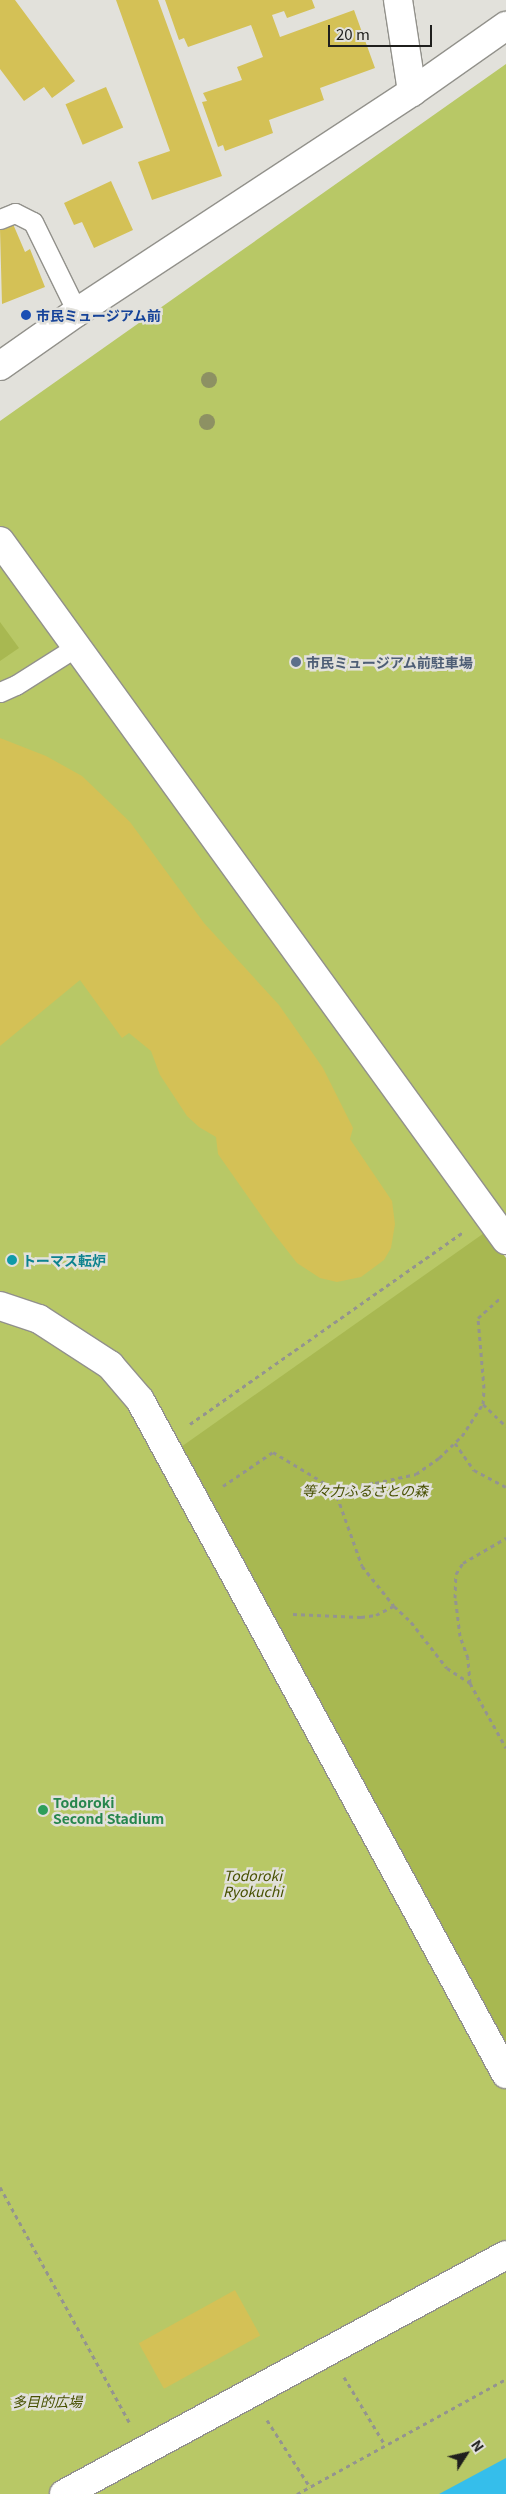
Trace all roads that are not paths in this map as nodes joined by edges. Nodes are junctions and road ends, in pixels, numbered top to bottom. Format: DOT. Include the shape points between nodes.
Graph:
graph roads {
  1 [pos="398,0"];
  2 [pos="506,26"];
  3 [pos="412,92"];
  4 [pos="0,219"];
  5 [pos="77,312"];
  6 [pos="0,366"];
  7 [pos="0,542"];
  8 [pos="76,647"];
  9 [pos="0,692"];
  10 [pos="506,1240"];
  11 [pos="0,1306"];
  12 [pos="506,2074"];
  13 [pos="506,2255"];
  14 [pos="64,2494"];
  1 -- 3 [label="street"];
  2 -- 3 [label="street"];
  3 -- 5 [label="street"];
  4 -- 5 [label="lane" via="15,213 33,222"];
  5 -- 6 [label="street"];
  7 -- 8 [label="street"];
  8 -- 9 [label="lane"];
  8 -- 10 [label="street"];
  11 -- 12 [label="street" via="39,1319 110,1365 140,1400"];
  13 -- 14 [label="street"];
}
